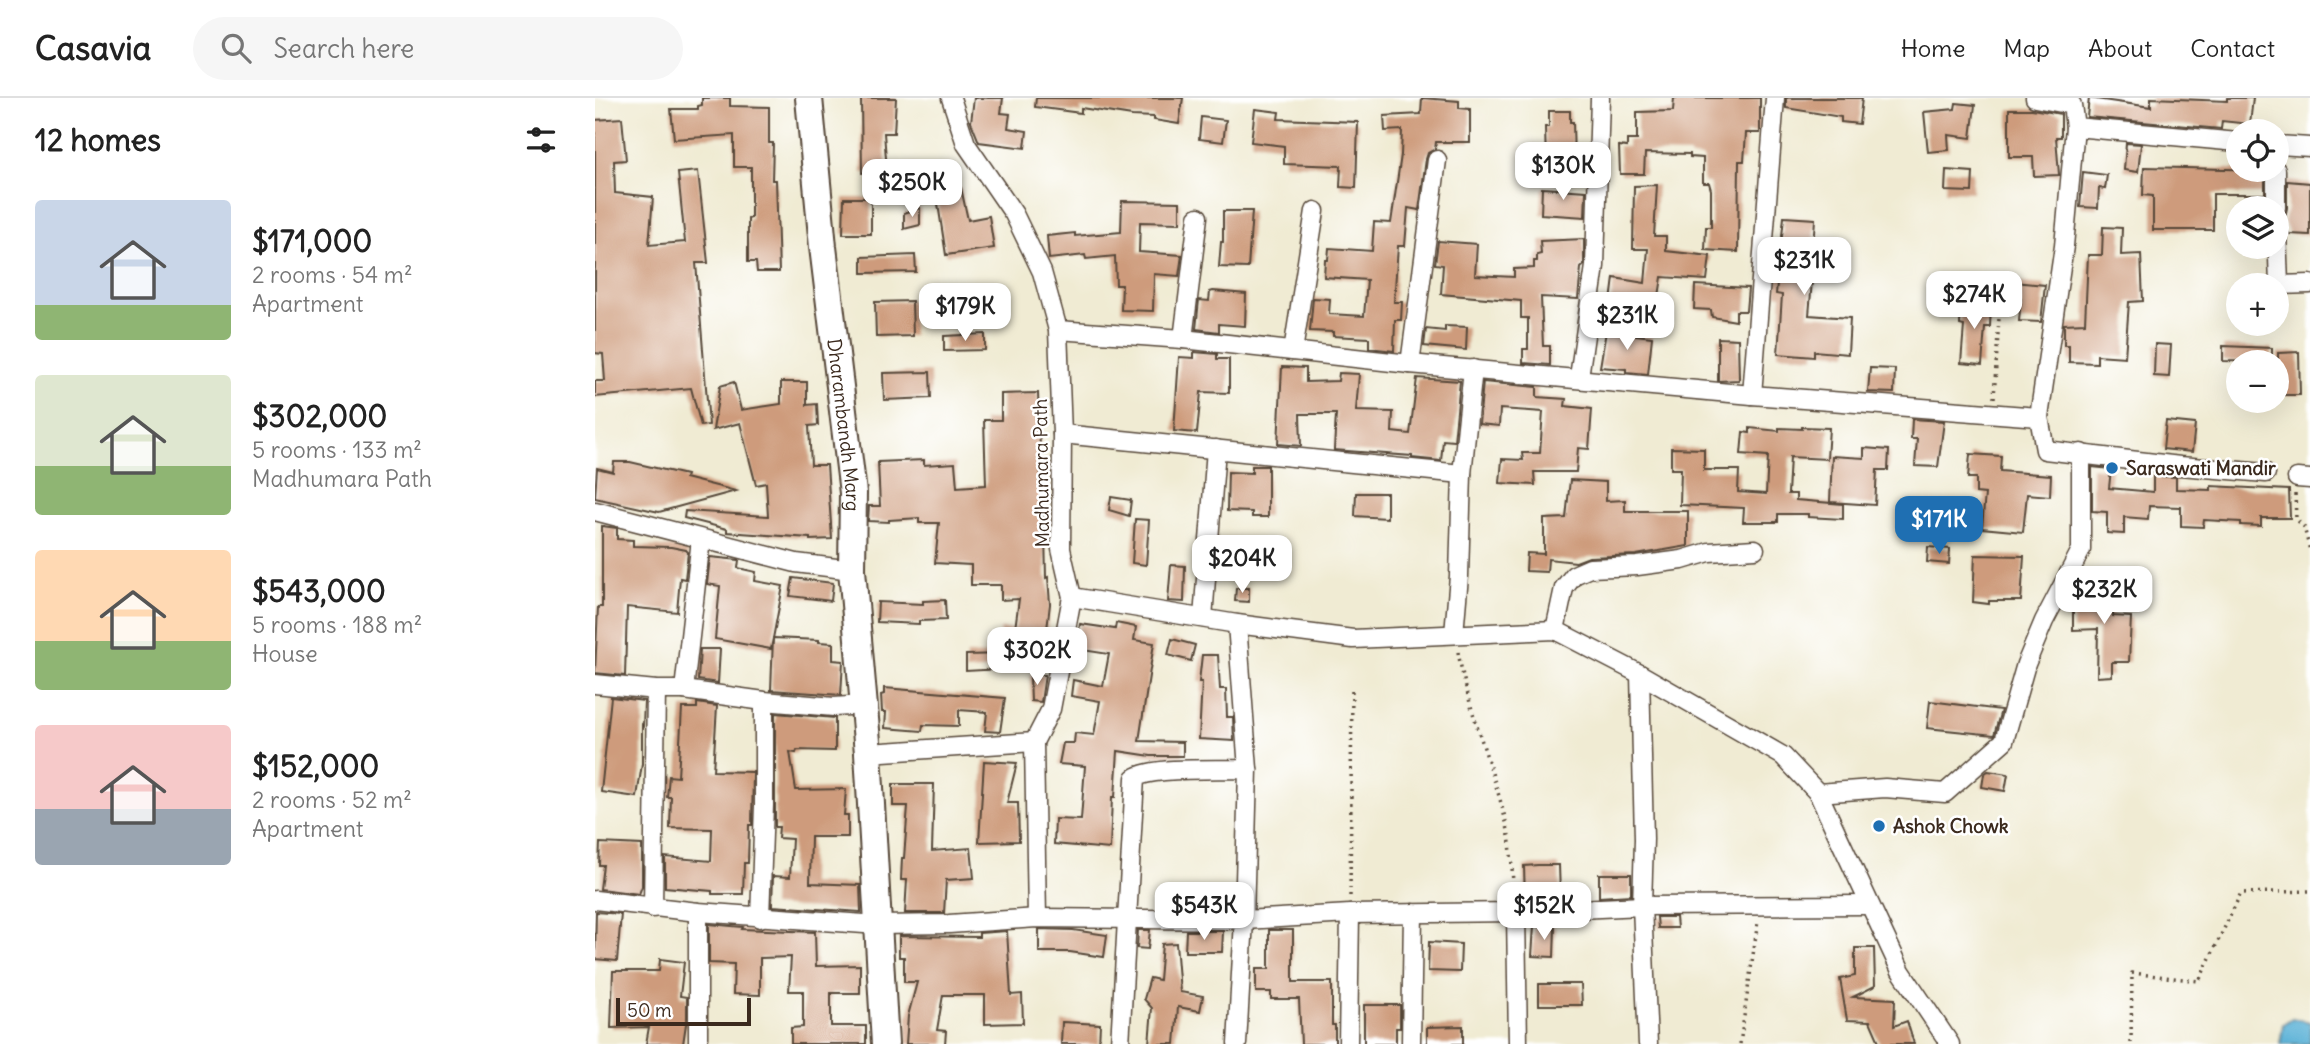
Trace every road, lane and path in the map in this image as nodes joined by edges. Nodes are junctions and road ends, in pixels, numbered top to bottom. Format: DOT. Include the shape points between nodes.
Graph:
graph roads {
  1 [pos="809,98"];
  2 [pos="951,98"];
  3 [pos="1599,98"];
  4 [pos="1775,98"];
  5 [pos="2035,98"];
  6 [pos="2075,127"];
  7 [pos="2226,141"];
  8 [pos="2289,147"];
  9 [pos="2310,147"];
  10 [pos="1437,160"];
  11 [pos="1315,211"];
  12 [pos="1198,217"];
  13 [pos="2278,259"];
  14 [pos="2310,284"];
  15 [pos="2000,302"];
  16 [pos="1058,330"];
  17 [pos="1183,339"];
  18 [pos="1293,351"];
  19 [pos="1410,364"];
  20 [pos="1473,369"];
  21 [pos="1579,377"];
  22 [pos="1752,395"];
  23 [pos="1992,414"];
  24 [pos="2039,417"];
  25 [pos="1062,434"];
  26 [pos="1216,449"];
  27 [pos="2081,453"];
  28 [pos="2266,473"];
  29 [pos="1462,474"];
  30 [pos="2303,479"];
  31 [pos="595,511"];
  32 [pos="701,539"];
  33 [pos="1755,549"];
  34 [pos="2310,551"];
  35 [pos="852,570"];
  36 [pos="1072,597"];
  37 [pos="1203,618"];
  38 [pos="1237,624"];
  39 [pos="1555,630"];
  40 [pos="1454,634"];
  41 [pos="1640,674"];
  42 [pos="595,684"];
  43 [pos="1352,688"];
  44 [pos="656,690"];
  45 [pos="684,690"];
  46 [pos="764,701"];
  47 [pos="864,705"];
  48 [pos="1034,742"];
  49 [pos="868,753"];
  50 [pos="1248,769"];
  51 [pos="1818,793"];
  52 [pos="2310,891"];
  53 [pos="595,900"];
  54 [pos="1868,905"];
  55 [pos="1642,906"];
  56 [pos="1760,906"];
  57 [pos="653,908"];
  58 [pos="698,912"];
  59 [pos="1516,912"];
  60 [pos="1413,913"];
  61 [pos="1350,914"];
  62 [pos="760,918"];
  63 [pos="1037,918"];
  64 [pos="1129,919"];
  65 [pos="1244,920"];
  66 [pos="878,925"];
  67 [pos="2131,1043"];
  68 [pos="698,1044"];
  69 [pos="885,1044"];
  70 [pos="1120,1044"];
  71 [pos="1237,1044"];
  72 [pos="1348,1044"];
  73 [pos="1411,1044"];
  74 [pos="1518,1044"];
  75 [pos="1648,1044"];
  76 [pos="1739,1044"];
  77 [pos="1950,1044"];
  1 -- 35 [label="main road, Dharambandh Marg" via="853,493"];
  2 -- 16 [label="street, Madhumara Path" via="966,144 1014,214 1042,272"];
  3 -- 21 [label="street" via="1595,266"];
  4 -- 22 [label="street"];
  5 -- 6 [label="street" via="2072,105"];
  6 -- 7 [label="street"];
  6 -- 24 [label="street" via="2064,246"];
  8 -- 9 [label="street"];
  10 -- 19 [label="street"];
  11 -- 18 [label="street"];
  12 -- 17 [label="street"];
  13 -- 14 [label="street" via="2279,285"];
  15 -- 23 [label="path"];
  16 -- 17 [label="street"];
  16 -- 25 [label="street, Madhumara Path"];
  17 -- 18 [label="street"];
  18 -- 19 [label="street"];
  19 -- 20 [label="street"];
  20 -- 21 [label="street"];
  20 -- 29 [label="street"];
  21 -- 22 [label="street"];
  22 -- 23 [label="street"];
  23 -- 24 [label="street"];
  24 -- 27 [label="street" via="2045,450"];
  25 -- 26 [label="street"];
  25 -- 36 [label="street, Madhumara Path" via="1061,549"];
  26 -- 29 [label="street"];
  26 -- 37 [label="street"];
  27 -- 28 [label="street"];
  27 -- 51 [label="street" via="2081,550 2026,664 2004,741 1945,793 1885,788"];
  29 -- 40 [label="street"];
  30 -- 34 [label="path" via="2296,519 2304,527"];
  31 -- 32 [label="street"];
  32 -- 35 [label="street" via="796,563"];
  32 -- 45 [label="street"];
  33 -- 39 [label="street" via="1590,568 1574,575 1564,589"];
  35 -- 47 [label="main road, Dharambandh Marg"];
  36 -- 37 [label="street"];
  36 -- 48 [label="street, Madhumara Path" via="1051,709"];
  37 -- 38 [label="street"];
  38 -- 40 [label="street" via="1353,639"];
  38 -- 50 [label="street"];
  39 -- 40 [label="street"];
  39 -- 41 [label="street"];
  40 -- 59 [label="path" via="1462,678 1509,833"];
  41 -- 51 [label="street" via="1783,756"];
  41 -- 55 [label="street"];
  42 -- 44 [label="street"];
  43 -- 61 [label="path"];
  44 -- 45 [label="street"];
  44 -- 57 [label="street"];
  45 -- 46 [label="street"];
  46 -- 47 [label="street"];
  46 -- 62 [label="street"];
  47 -- 49 [label="main road, Dharambandh Marg"];
  48 -- 49 [label="street"];
  48 -- 63 [label="street"];
  49 -- 66 [label="main road, Dharambandh Marg"];
  50 -- 64 [label="street" via="1158,771 1135,778"];
  50 -- 65 [label="street"];
  51 -- 54 [label="street"];
  52 -- 67 [label="path" via="2241,893 2199,981 2132,973"];
  53 -- 57 [label="street"];
  54 -- 56 [label="street"];
  54 -- 77 [label="street" via="1901,971"];
  55 -- 56 [label="street"];
  55 -- 59 [label="street"];
  55 -- 75 [label="street"];
  56 -- 76 [label="path"];
  57 -- 58 [label="street"];
  58 -- 62 [label="street"];
  58 -- 68 [label="street"];
  59 -- 60 [label="street"];
  59 -- 74 [label="street"];
  60 -- 61 [label="street"];
  60 -- 73 [label="street"];
  61 -- 65 [label="street"];
  61 -- 72 [label="street"];
  62 -- 66 [label="street"];
  63 -- 64 [label="street"];
  63 -- 66 [label="street"];
  64 -- 65 [label="street"];
  64 -- 70 [label="street"];
  65 -- 71 [label="street"];
  66 -- 69 [label="main road, Dharambandh Marg"];
}
